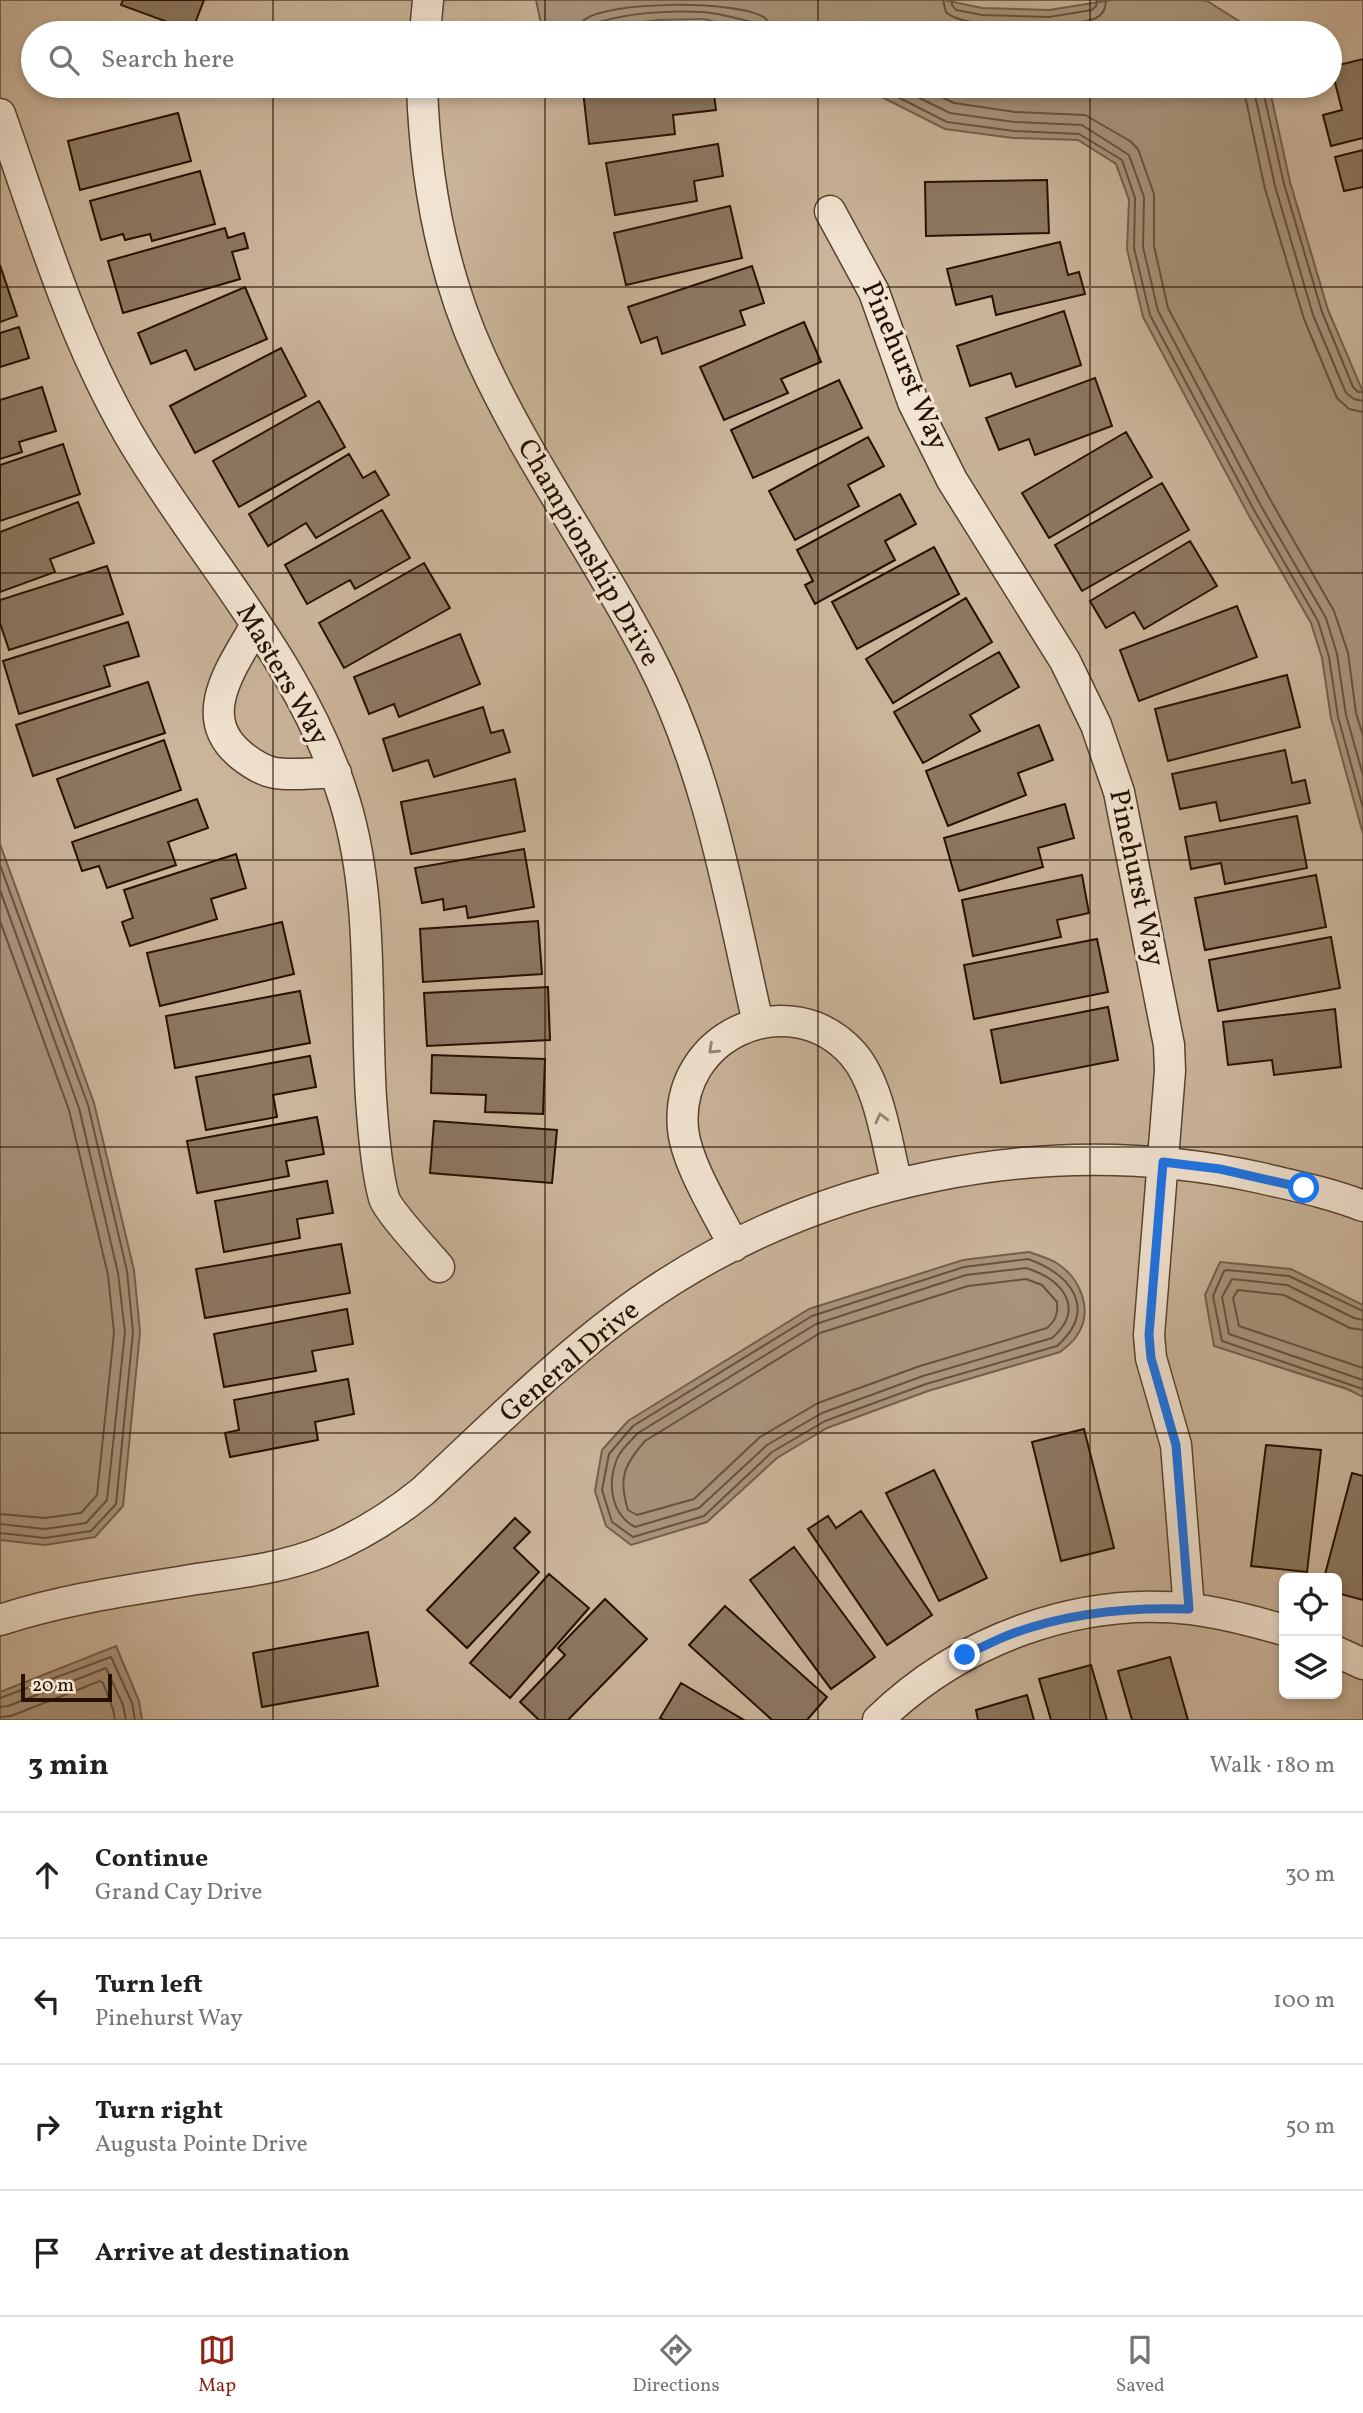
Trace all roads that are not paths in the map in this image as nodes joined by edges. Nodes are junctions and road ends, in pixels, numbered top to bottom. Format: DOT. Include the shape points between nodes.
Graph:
graph roads {
  1 [pos="428,0"];
  2 [pos="426,21"];
  3 [pos="422,98"];
  4 [pos="0,114"];
  5 [pos="830,211"];
  6 [pos="256,625"];
  7 [pos="335,773"];
  8 [pos="758,1023"];
  9 [pos="1163,1162"];
  10 [pos="897,1184"];
  11 [pos="1363,1206"];
  12 [pos="734,1246"];
  13 [pos="439,1267"];
  14 [pos="1189,1609"];
  15 [pos="0,1620"];
  16 [pos="1279,1628"];
  17 [pos="1342,1654"];
  18 [pos="1363,1664"];
  19 [pos="878,1720"];
  1 -- 2 [label="street"];
  3 -- 8 [label="street, Championship Drive" via="434,211 453,286 505,406 650,659 685,734 710,814"];
  4 -- 6 [label="street, Masters Way" via="77,330 110,403"];
  5 -- 9 [label="street, Pinehurst Way" via="874,292 913,402 952,480 1065,661 1096,725 1119,792 1165,1020 1170,1071"];
  6 -- 7 [label="street, Masters Way" via="302,697"];
  6 -- 7 [label="street" via="226,680 218,705 220,728 232,748 275,773"];
  7 -- 13 [label="street, Masters Way" via="361,872 373,1126 385,1201"];
  10 -- 8 [label="street, one-way" via="875,1095 853,1054 836,1038 803,1023"];
  8 -- 12 [label="street, one-way" via="732,1033 706,1055 688,1084 682,1107 688,1153"];
  9 -- 10 [label="street, General Drive" via="1023,1163"];
  9 -- 11 [label="street, General Drive" via="1232,1172"];
  9 -- 14 [label="street, Pinehurst Way" via="1149,1335 1151,1358 1176,1445"];
  10 -- 12 [label="street, General Drive" via="816,1209"];
  12 -- 15 [label="street, General Drive" via="637,1304 570,1356 422,1492 360,1535 272,1567 84,1597"];
  14 -- 16 [label="street"];
  14 -- 19 [label="street" via="1116,1609 1013,1633 965,1655 920,1684"];
  17 -- 18 [label="street"];
}
